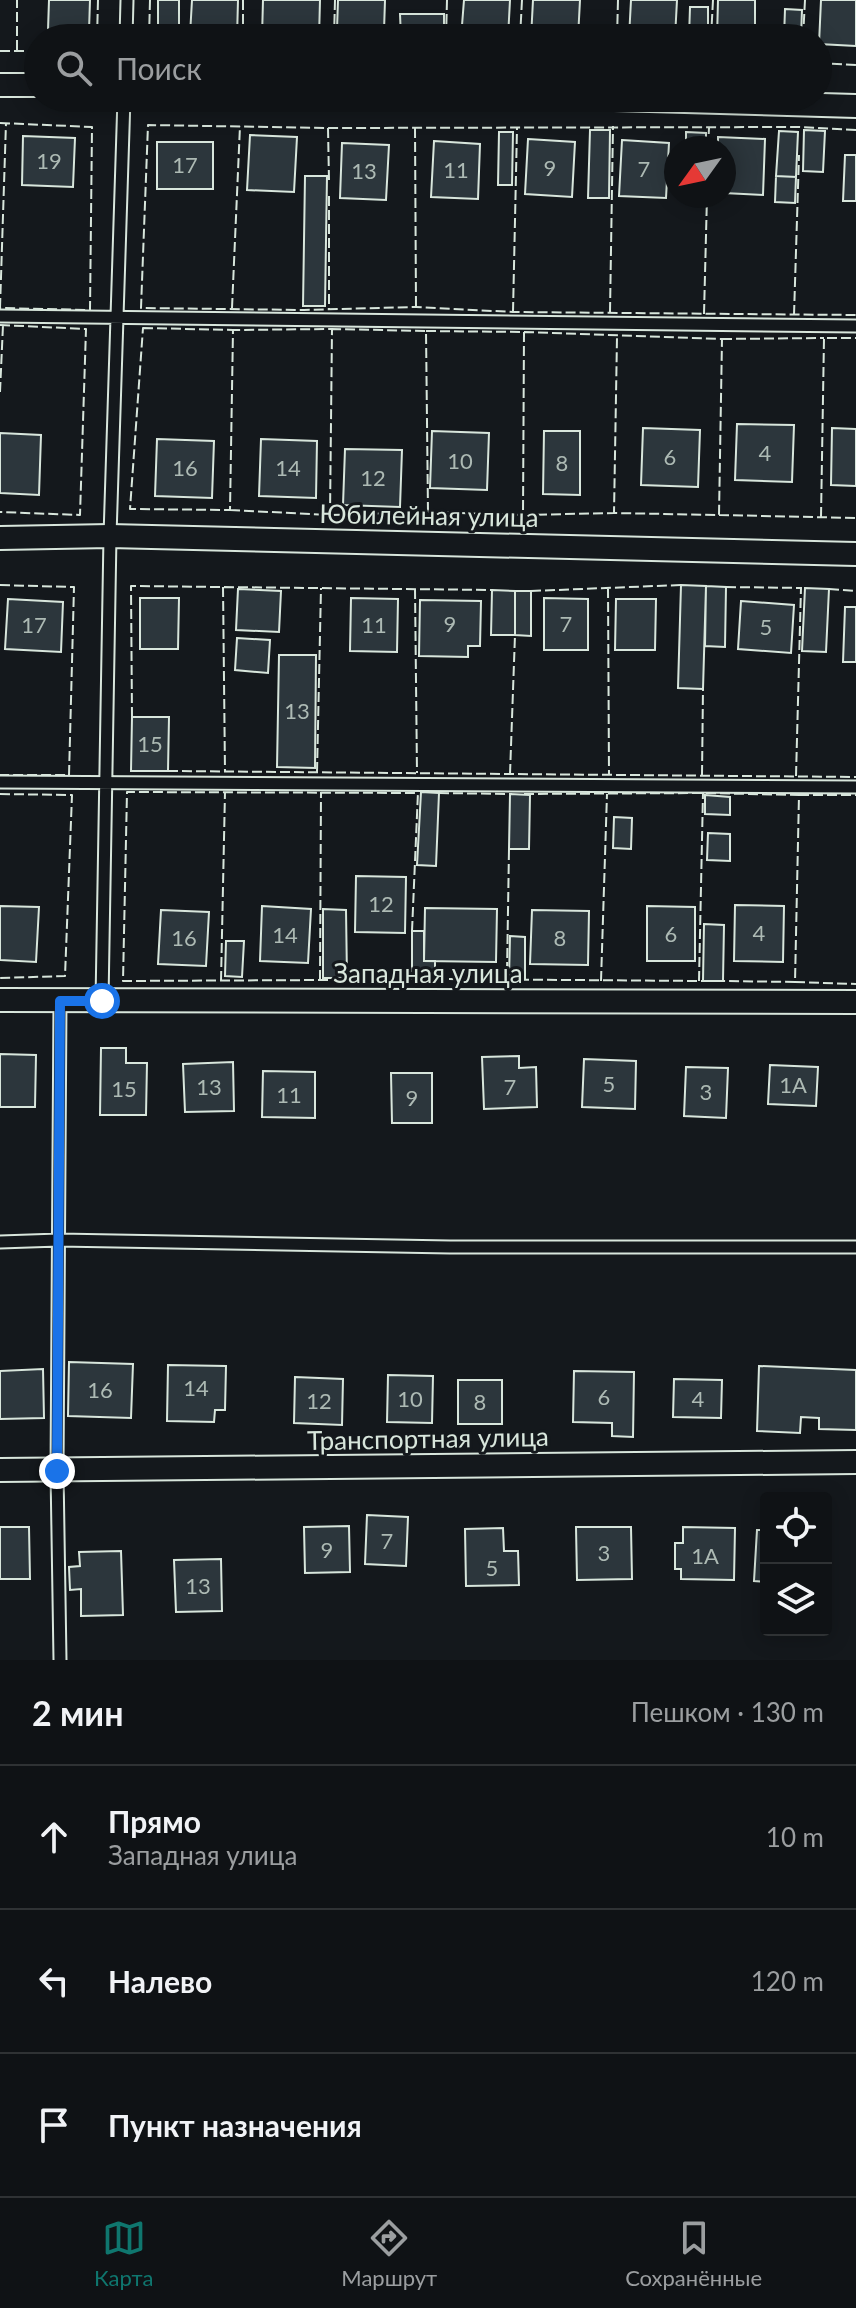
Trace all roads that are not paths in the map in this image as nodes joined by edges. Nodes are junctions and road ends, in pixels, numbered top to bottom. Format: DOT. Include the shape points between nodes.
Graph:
graph roads {
  1 [pos="127,0"];
  2 [pos="126,24"];
  3 [pos="0,85"];
  4 [pos="24,85"];
  5 [pos="832,105"];
  6 [pos="856,106"];
  7 [pos="124,112"];
  8 [pos="0,316"];
  9 [pos="117,319"];
  10 [pos="856,326"];
  11 [pos="110,536"];
  12 [pos="0,538"];
  13 [pos="856,554"];
  14 [pos="0,782"];
  15 [pos="105,784"];
  16 [pos="856,787"];
  17 [pos="0,1000"];
  18 [pos="60,1001"];
  19 [pos="102,1001"];
  20 [pos="856,1002"];
  21 [pos="59,1240"];
  22 [pos="0,1242"];
  23 [pos="856,1247"];
  24 [pos="856,1462"];
  25 [pos="0,1470"];
  26 [pos="57,1471"];
  27 [pos="60,1660"];
  1 -- 2 [label="lane"];
  3 -- 4 [label="street"];
  5 -- 6 [label="street"];
  7 -- 9 [label="lane"];
  8 -- 9 [label="lane"];
  9 -- 10 [label="lane"];
  9 -- 11 [label="lane"];
  11 -- 12 [label="street, Юбилейная улица"];
  11 -- 13 [label="street, Юбилейная улица"];
  11 -- 15 [label="lane"];
  14 -- 15 [label="lane"];
  15 -- 16 [label="lane"];
  15 -- 19 [label="lane"];
  17 -- 18 [label="street, Западная улица"];
  18 -- 19 [label="street, Западная улица"];
  18 -- 21 [label="lane"];
  19 -- 20 [label="street, Западная улица"];
  21 -- 22 [label="lane"];
  21 -- 23 [label="lane"];
  21 -- 26 [label="lane"];
  24 -- 26 [label="street, Транспортная улица"];
  25 -- 26 [label="street, Транспортная улица"];
  26 -- 27 [label="lane"];
}
